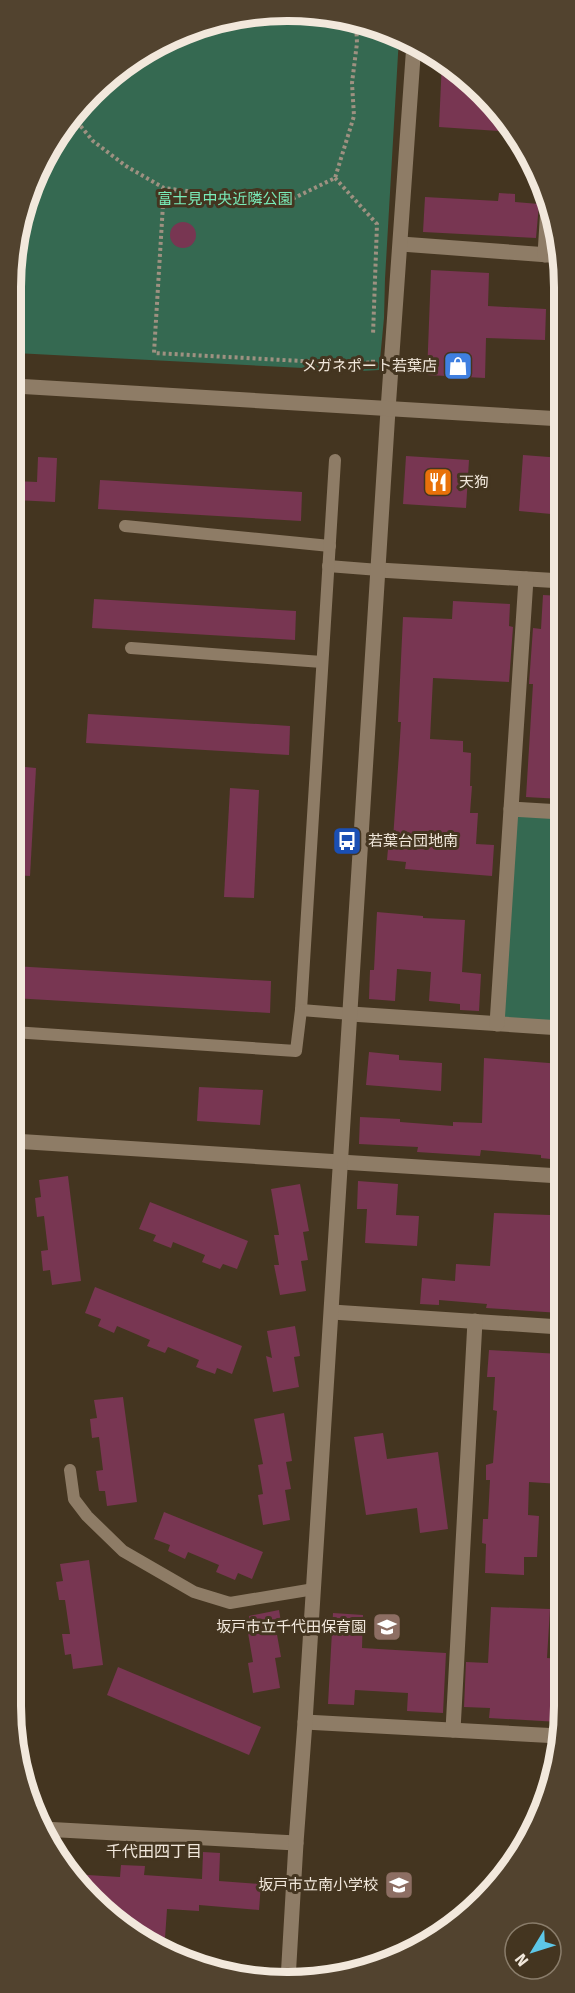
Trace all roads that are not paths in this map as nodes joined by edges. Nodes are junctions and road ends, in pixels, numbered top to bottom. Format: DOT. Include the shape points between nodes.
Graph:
graph roads {
  1 [pos="413,53"];
  2 [pos="547,226"];
  3 [pos="401,244"];
  4 [pos="545,255"];
  5 [pos="552,255"];
  6 [pos="21,386"];
  7 [pos="388,410"];
  8 [pos="554,419"];
  9 [pos="335,460"];
  10 [pos="125,526"];
  11 [pos="330,546"];
  12 [pos="328,566"];
  13 [pos="379,570"];
  14 [pos="526,579"];
  15 [pos="554,581"];
  16 [pos="131,648"];
  17 [pos="322,662"];
  18 [pos="511,809"];
  19 [pos="554,812"];
  20 [pos="301,1010"];
  21 [pos="351,1014"];
  22 [pos="497,1024"];
  23 [pos="554,1028"];
  24 [pos="21,1033"];
  25 [pos="21,1142"];
  26 [pos="341,1162"];
  27 [pos="554,1176"];
  28 [pos="332,1312"];
  29 [pos="475,1321"];
  30 [pos="554,1327"];
  31 [pos="70,1470"];
  32 [pos="314,1589"];
  33 [pos="305,1722"];
  34 [pos="453,1730"];
  35 [pos="552,1736"];
  36 [pos="52,1829"];
  37 [pos="296,1843"];
  38 [pos="288,1972"];
  1 -- 3 [label="street"];
  2 -- 4 [label="street"];
  3 -- 4 [label="street"];
  3 -- 7 [label="street"];
  4 -- 5 [label="street"];
  6 -- 7 [label="street"];
  7 -- 8 [label="street"];
  7 -- 13 [label="street"];
  9 -- 11 [label="lane"];
  10 -- 11 [label="lane"];
  11 -- 12 [label="lane"];
  12 -- 13 [label="lane"];
  12 -- 17 [label="lane"];
  13 -- 14 [label="street"];
  13 -- 21 [label="street"];
  14 -- 15 [label="street"];
  14 -- 18 [label="street"];
  16 -- 17 [label="lane"];
  17 -- 20 [label="lane"];
  18 -- 19 [label="street"];
  18 -- 22 [label="street"];
  20 -- 21 [label="lane"];
  20 -- 24 [label="lane" via="296,1051"];
  21 -- 22 [label="street"];
  21 -- 26 [label="street"];
  22 -- 23 [label="street"];
  25 -- 26 [label="street"];
  26 -- 27 [label="street"];
  26 -- 28 [label="street"];
  28 -- 29 [label="street"];
  28 -- 32 [label="street"];
  29 -- 30 [label="street"];
  29 -- 34 [label="street"];
  31 -- 32 [label="lane" via="74,1499 94,1523 123,1551 194,1592 230,1603"];
  32 -- 33 [label="street"];
  33 -- 34 [label="street"];
  33 -- 37 [label="street"];
  34 -- 35 [label="street"];
  36 -- 37 [label="street"];
  37 -- 38 [label="street"];
}
